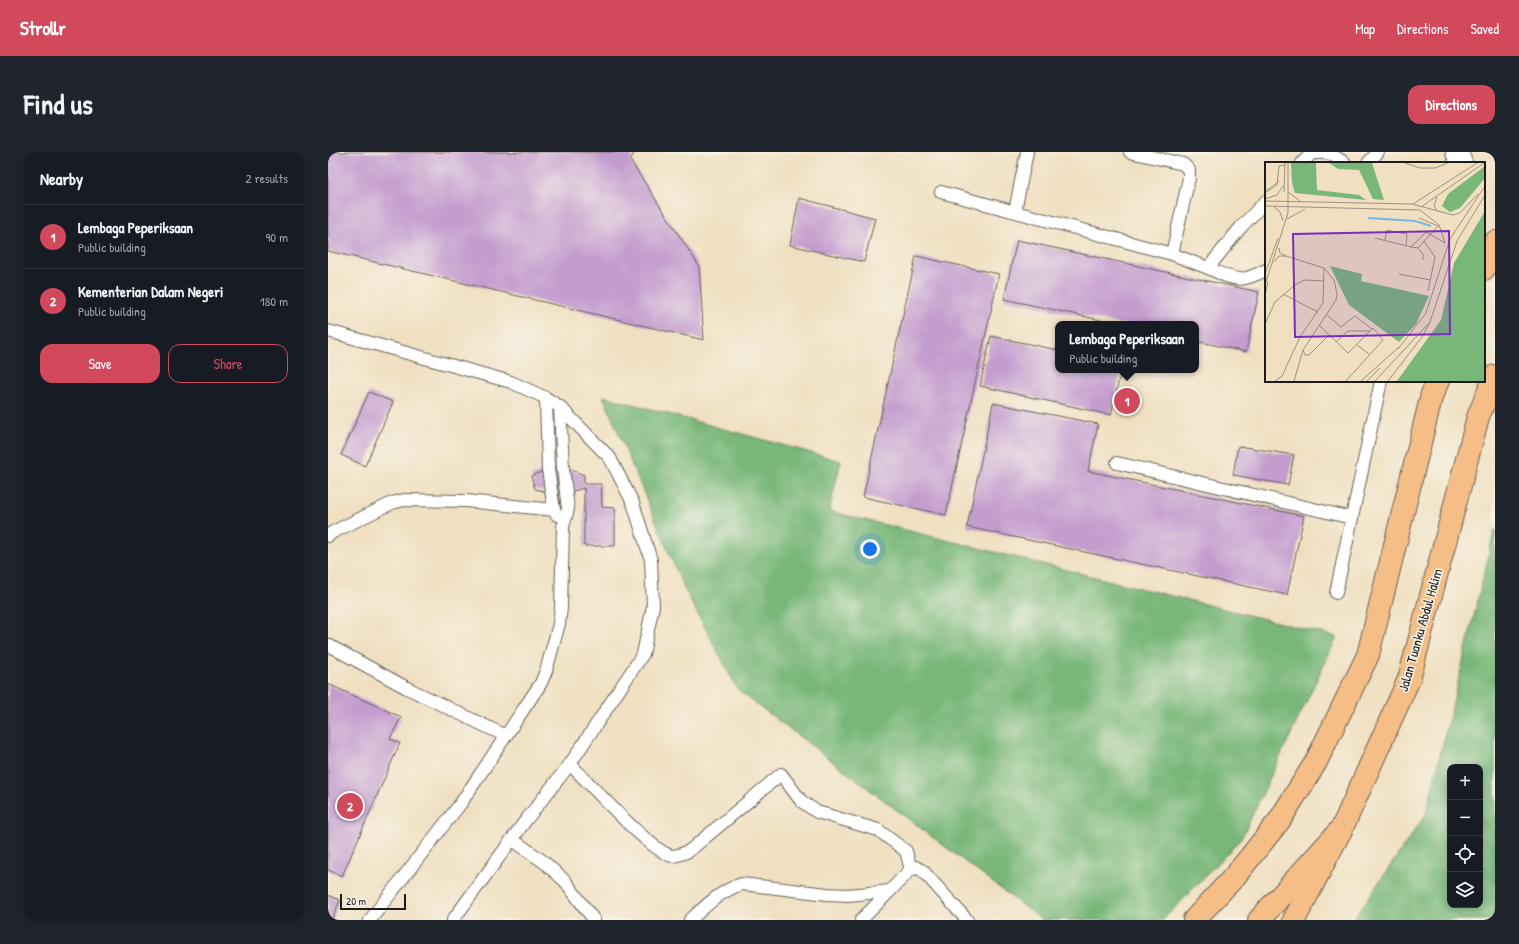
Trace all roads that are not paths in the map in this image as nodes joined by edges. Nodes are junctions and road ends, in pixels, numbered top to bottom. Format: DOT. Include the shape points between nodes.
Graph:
graph roads {
  1 [pos="1027,152"];
  2 [pos="1130,152"];
  3 [pos="1378,152"];
  4 [pos="1457,152"];
  5 [pos="1303,162"];
  6 [pos="1342,162"];
  7 [pos="1369,162"];
  8 [pos="1461,162"];
  9 [pos="941,192"];
  10 [pos="1265,202"];
  11 [pos="1015,212"];
  12 [pos="1495,242"];
  13 [pos="1172,254"];
  14 [pos="1485,266"];
  15 [pos="1208,268"];
  16 [pos="1265,270"];
  17 [pos="328,332"];
  18 [pos="1495,376"];
  19 [pos="1381,382"];
  20 [pos="1435,385"];
  21 [pos="546,398"];
  22 [pos="560,407"];
  23 [pos="1117,464"];
  24 [pos="554,510"];
  25 [pos="1352,518"];
  26 [pos="563,527"];
  27 [pos="328,536"];
  28 [pos="1336,593"];
  29 [pos="328,645"];
  30 [pos="506,736"];
  31 [pos="570,764"];
  32 [pos="1342,828"];
  33 [pos="513,840"];
  34 [pos="911,870"];
  35 [pos="890,891"];
  36 [pos="589,918"];
  37 [pos="370,920"];
  38 [pos="453,920"];
  39 [pos="690,920"];
  40 [pos="861,920"];
  41 [pos="967,920"];
  42 [pos="1194,920"];
  43 [pos="1259,920"];
  44 [pos="1294,920"];
  1 -- 11 [label="lane"];
  2 -- 13 [label="lane" via="1183,164 1189,170"];
  3 -- 7 [label="lane"];
  4 -- 8 [label="street"];
  5 -- 6 [label="lane" via="1312,153 1329,153"];
  9 -- 11 [label="lane"];
  10 -- 15 [label="lane"];
  11 -- 13 [label="lane"];
  12 -- 14 [label="main road"];
  13 -- 15 [label="lane"];
  15 -- 16 [label="lane" via="1234,280 1250,278"];
  17 -- 21 [label="lane" via="511,382"];
  18 -- 32 [label="main road, Jalan Tuanku Abdul Halim" via="1478,417 1409,679"];
  19 -- 25 [label="lane"];
  20 -- 42 [label="main road" via="1368,655 1316,762 1279,821 1235,876"];
  21 -- 22 [label="lane"];
  21 -- 24 [label="lane" via="548,469"];
  22 -- 26 [label="lane" via="568,509"];
  22 -- 31 [label="lane" via="610,458 633,503 651,560 653,606 643,654"];
  23 -- 25 [label="lane"];
  24 -- 26 [label="lane"];
  24 -- 27 [label="lane" via="466,501 404,500 392,503"];
  25 -- 28 [label="lane"];
  26 -- 30 [label="lane" via="559,624 546,671"];
  29 -- 30 [label="lane" via="407,688"];
  30 -- 37 [label="lane" via="461,803"];
  31 -- 33 [label="lane"];
  31 -- 34 [label="lane" via="647,841 672,856 689,851 781,774 801,800 817,812 878,830 906,851"];
  32 -- 43 [label="main road, Jalan Tuanku Abdul Halim"];
  32 -- 44 [label="main road"];
  33 -- 36 [label="lane" via="565,881"];
  33 -- 38 [label="lane"];
  34 -- 35 [label="lane"];
  34 -- 41 [label="lane" via="916,868 923,871"];
  35 -- 39 [label="lane" via="848,895 742,884 722,892"];
  35 -- 40 [label="lane"];
}
